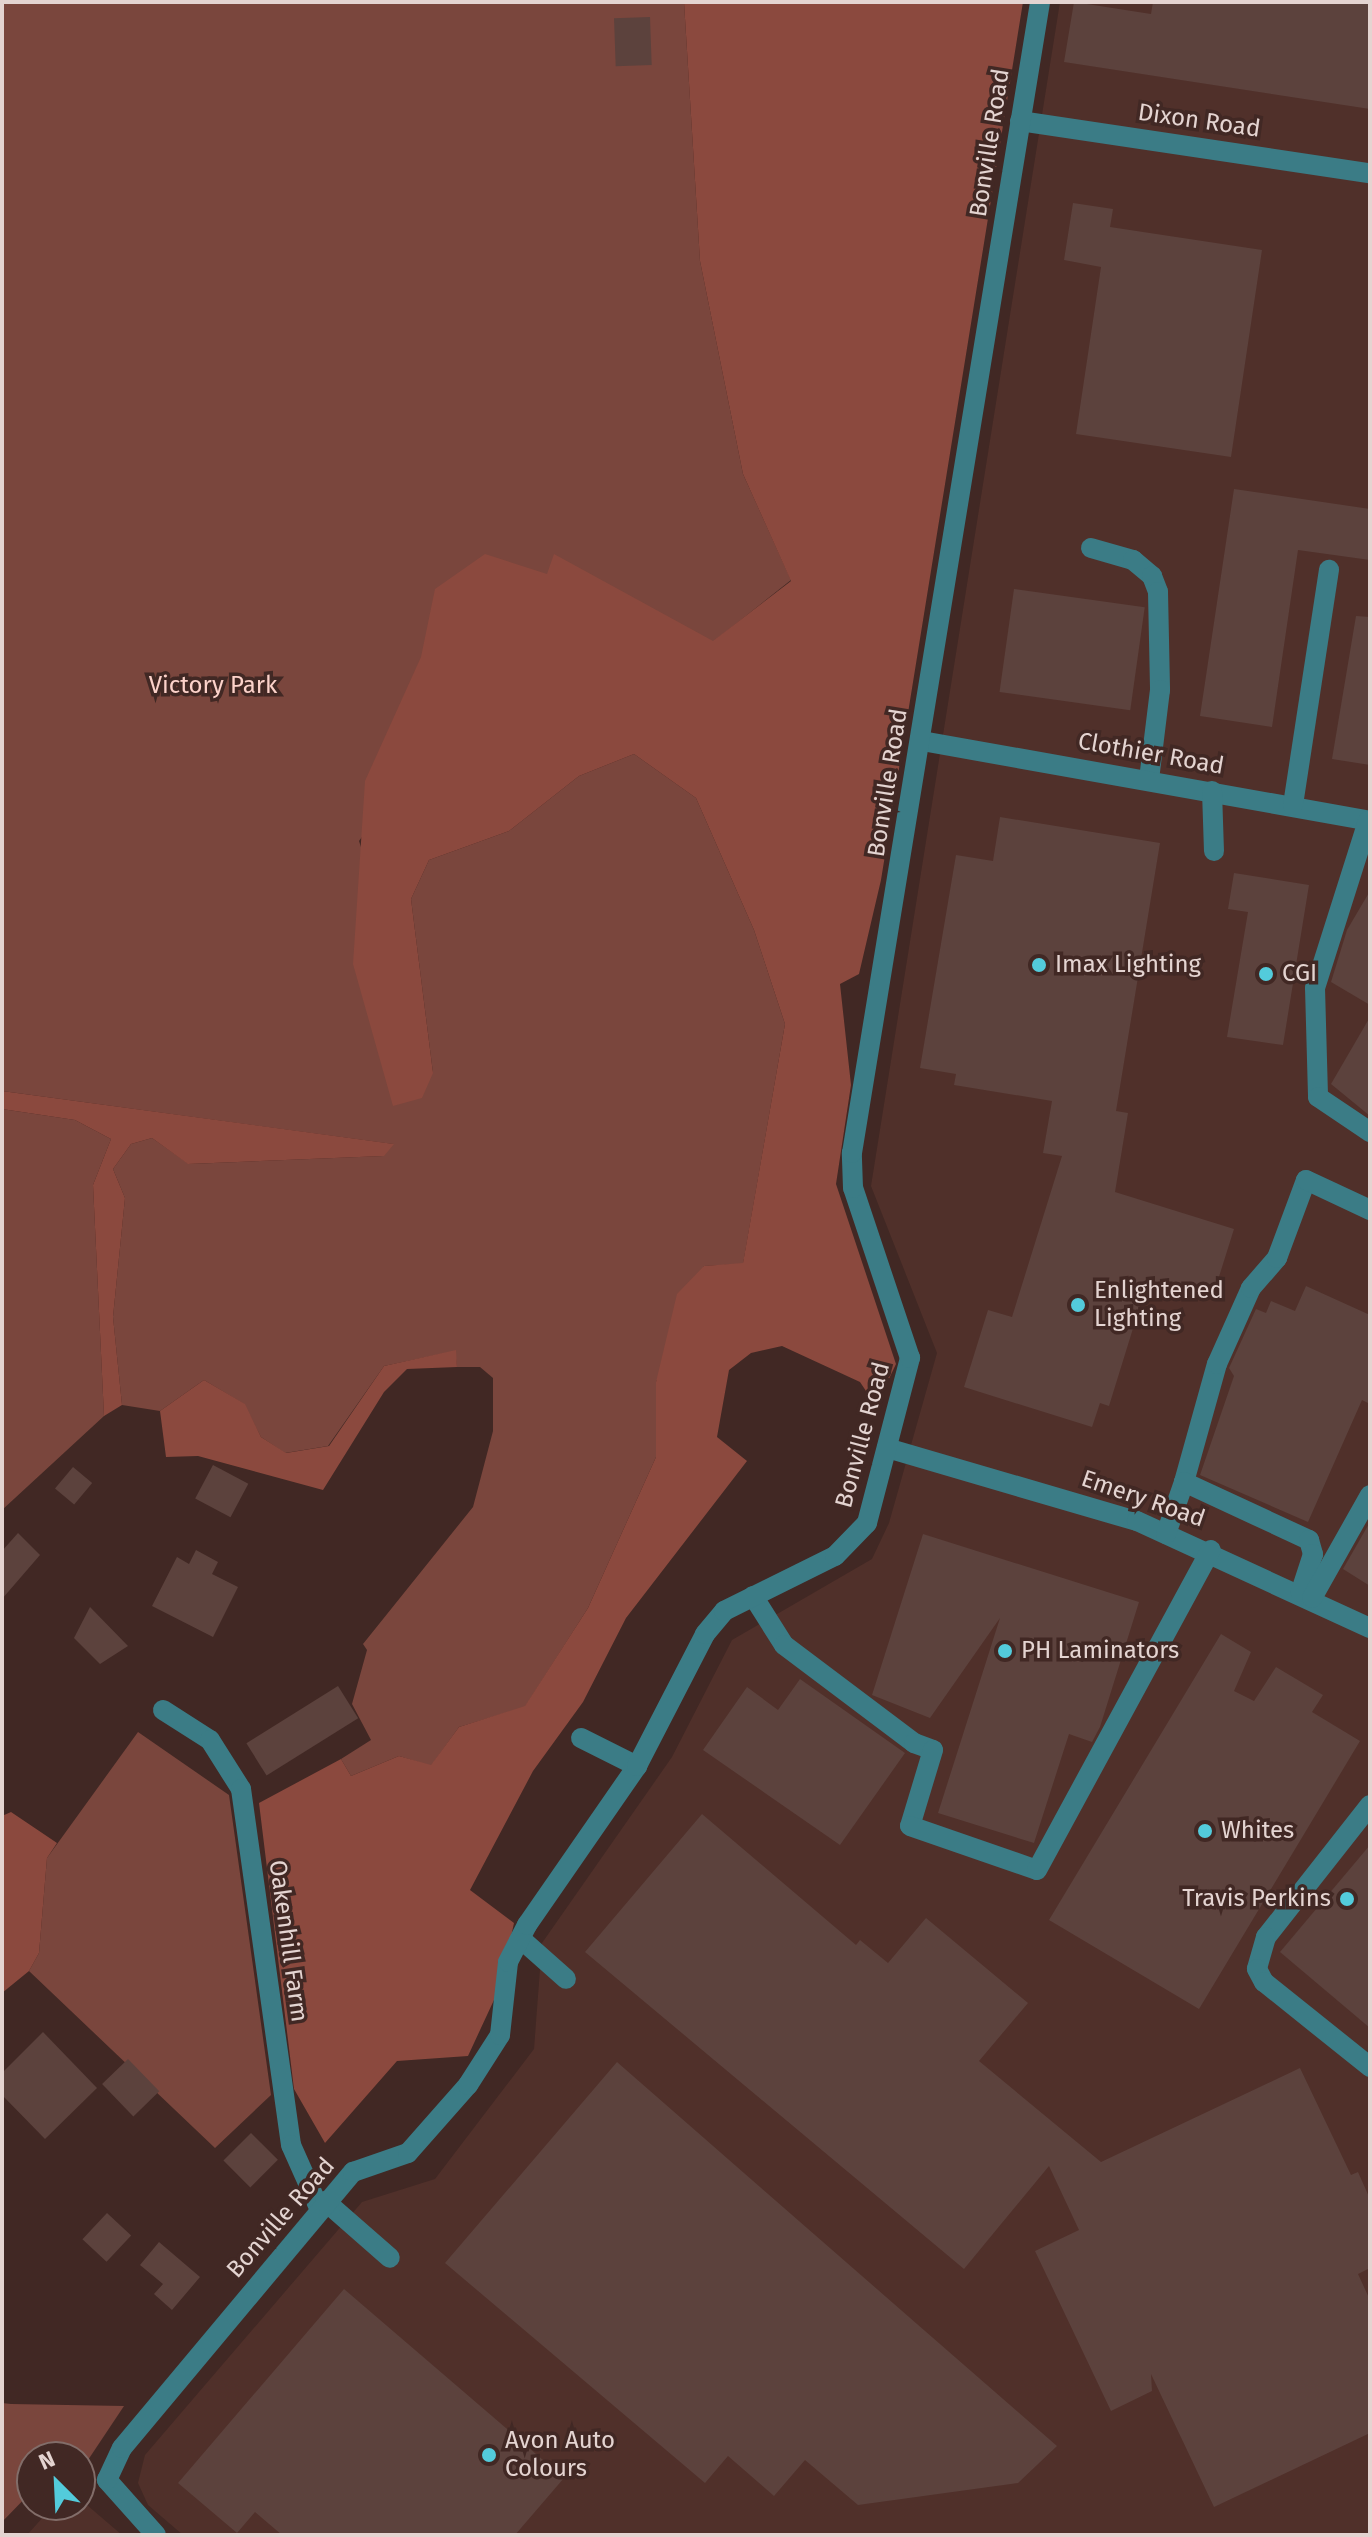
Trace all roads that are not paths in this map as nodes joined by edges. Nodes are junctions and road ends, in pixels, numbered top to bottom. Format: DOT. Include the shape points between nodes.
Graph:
graph roads {
  1 [pos="1040,2"];
  2 [pos="1020,121"];
  3 [pos="1370,173"];
  4 [pos="1091,548"];
  5 [pos="1329,570"];
  6 [pos="922,741"];
  7 [pos="1149,780"];
  8 [pos="1212,791"];
  9 [pos="1293,805"];
  10 [pos="1369,821"];
  11 [pos="1214,851"];
  12 [pos="1370,1132"];
  13 [pos="1370,1210"];
  14 [pos="887,1448"];
  15 [pos="1184,1482"];
  16 [pos="1370,1495"];
  17 [pos="1166,1534"];
  18 [pos="1211,1550"];
  19 [pos="1306,1595"];
  20 [pos="753,1596"];
  21 [pos="1370,1628"];
  22 [pos="163,1710"];
  23 [pos="581,1738"];
  24 [pos="637,1766"];
  25 [pos="1370,1805"];
  26 [pos="521,1939"];
  27 [pos="566,1979"];
  28 [pos="1370,2067"];
  29 [pos="322,2205"];
  30 [pos="390,2258"];
  31 [pos="156,2535"];
  1 -- 2 [label="street, Bonville Road"];
  2 -- 3 [label="street, Dixon Road"];
  2 -- 6 [label="street, Bonville Road"];
  4 -- 7 [label="street" via="1133,560 1152,576 1158,592 1160,690"];
  5 -- 9 [label="street"];
  6 -- 7 [label="street, Clothier Road"];
  6 -- 14 [label="street, Bonville Road" via="852,1153 853,1188 910,1358"];
  7 -- 8 [label="street, Clothier Road"];
  8 -- 9 [label="street, Clothier Road"];
  8 -- 11 [label="street"];
  9 -- 10 [label="street, Clothier Road"];
  10 -- 12 [label="street" via="1315,988 1318,1097"];
  13 -- 15 [label="street" via="1306,1180 1277,1258 1251,1288 1217,1364"];
  14 -- 17 [label="street, Emery Road"];
  14 -- 20 [label="street, Bonville Road" via="867,1523 853,1544"];
  15 -- 17 [label="street"];
  15 -- 19 [label="street" via="1309,1540 1313,1554"];
  16 -- 19 [label="street"];
  17 -- 18 [label="street, Emery Road"];
  18 -- 19 [label="street, Emery Road"];
  18 -- 20 [label="street" via="1037,1870 910,1826 933,1750 914,1743 784,1645"];
  19 -- 21 [label="street, Emery Road"];
  20 -- 24 [label="street, Bonville Road" via="724,1611 705,1634"];
  22 -- 29 [label="street, Oakenhill Farm" via="210,1740 241,1789 291,2145"];
  23 -- 24 [label="street"];
  24 -- 26 [label="street, Bonville Road"];
  25 -- 28 [label="street" via="1266,1937 1257,1969 1264,1982"];
  26 -- 27 [label="street"];
  26 -- 29 [label="street, Bonville Road" via="508,1962 500,2035 468,2085 408,2153 353,2172"];
  29 -- 30 [label="street"];
  29 -- 31 [label="street, Bonville Road" via="122,2448 107,2480"];
}
